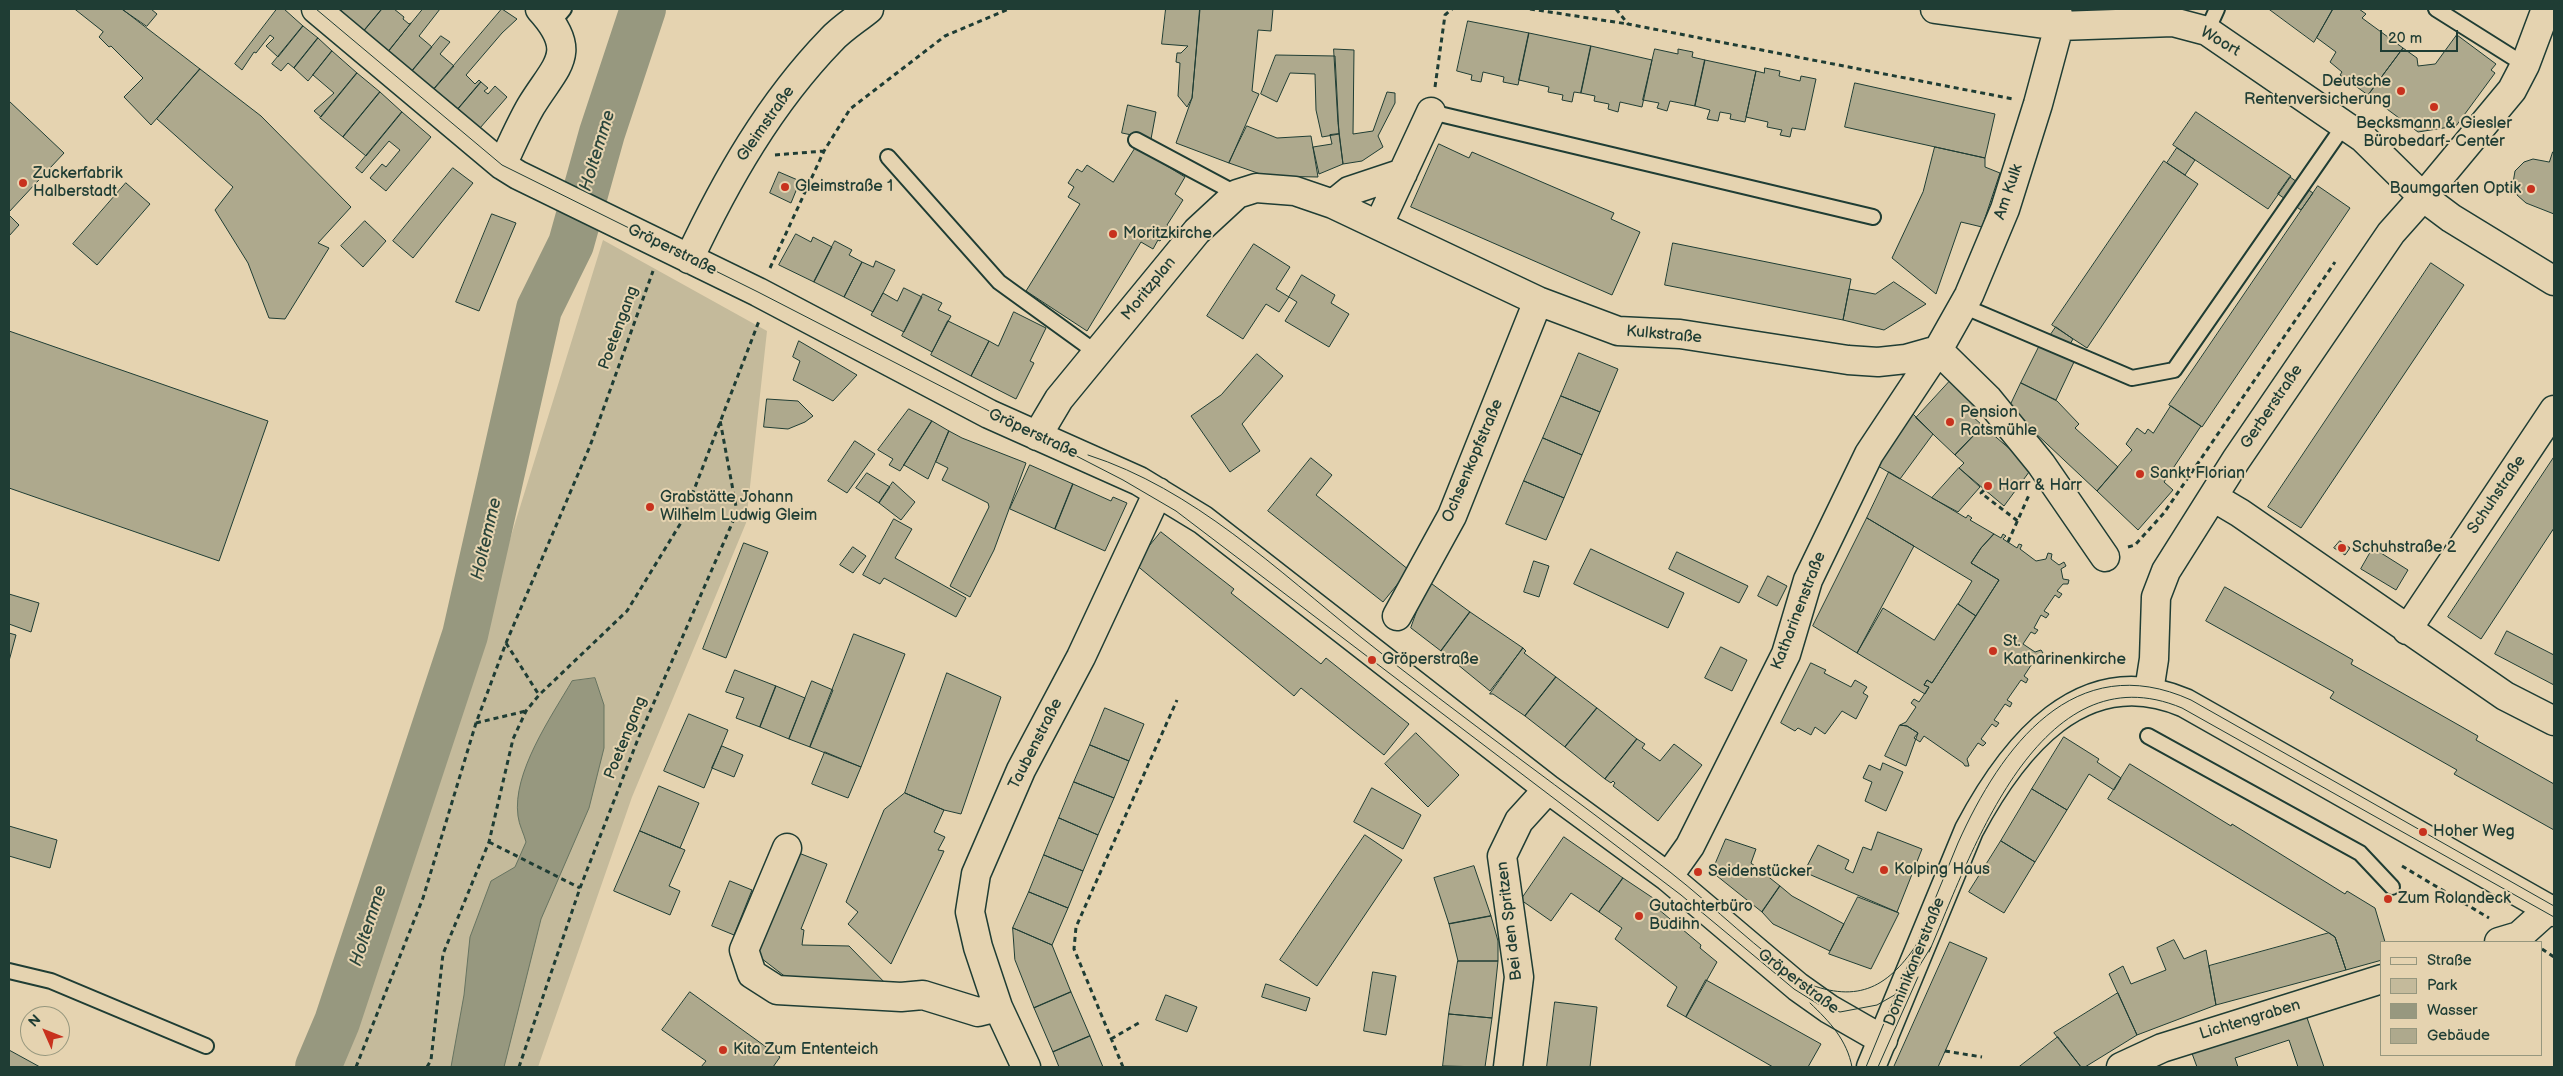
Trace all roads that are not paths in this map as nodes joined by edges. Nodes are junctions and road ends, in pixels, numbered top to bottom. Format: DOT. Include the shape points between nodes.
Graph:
graph roads {
  1 [pos="316,9"];
  2 [pos="869,9"];
  3 [pos="1935,9"];
  4 [pos="2436,9"];
  5 [pos="2546,9"];
  6 [pos="552,13"];
  7 [pos="2058,18"];
  8 [pos="2212,20"];
  9 [pos="2525,65"];
  10 [pos="1431,112"];
  11 [pos="2345,124"];
  12 [pos="1136,140"];
  13 [pos="888,157"];
  14 [pos="502,166"];
  15 [pos="1403,172"];
  16 [pos="1237,194"];
  17 [pos="2423,197"];
  18 [pos="1333,204"];
  19 [pos="1873,217"];
  20 [pos="1379,224"];
  21 [pos="689,259"];
  22 [pos="2554,281"];
  23 [pos="1538,301"];
  24 [pos="1963,306"];
  25 [pos="1938,350"];
  26 [pos="1097,353"];
  27 [pos="2554,410"];
  28 [pos="1037,436"];
  29 [pos="1158,492"];
  30 [pos="2213,497"];
  31 [pos="2105,557"];
  32 [pos="1397,616"];
  33 [pos="2407,630"];
  34 [pos="2149,691"];
  35 [pos="2554,721"];
  36 [pos="2148,736"];
  37 [pos="1548,789"];
  38 [pos="787,848"];
  39 [pos="1668,878"];
  40 [pos="2392,887"];
  41 [pos="2552,910"];
  42 [pos="2521,941"];
  43 [pos="9,971"];
  44 [pos="2380,980"];
  45 [pos="998,1007"];
  46 [pos="1883,1040"];
  47 [pos="206,1046"];
  48 [pos="1026,1067"];
  49 [pos="1508,1067"];
  50 [pos="1871,1067"];
  51 [pos="2121,1067"];
  1 -- 14 [label="street, Gröperstraße"];
  2 -- 21 [label="street, Gleimstraße" via="832,38 788,90 740,158"];
  3 -- 7 [label="street, Woort"];
  4 -- 9 [label="lane"];
  5 -- 9 [label="street, Gerberstraße"];
  6 -- 14 [label="street" via="561,39 560,62 531,106"];
  7 -- 8 [label="street, Woort"];
  7 -- 24 [label="street, Am Kulk" via="2038,104 2005,209"];
  8 -- 11 [label="street, Woort"];
  9 -- 17 [label="street, Gerberstraße" via="2512,90"];
  10 -- 15 [label="street"];
  10 -- 19 [label="lane"];
  11 -- 17 [label="street, Woort"];
  11 -- 24 [label="lane" via="2174,370 2132,378"];
  12 -- 16 [label="lane"];
  13 -- 26 [label="lane" via="999,282"];
  14 -- 21 [label="street, Gröperstraße"];
  15 -- 18 [label="street" via="1349,191"];
  15 -- 20 [label="street"];
  16 -- 18 [label="street, Kulkstraße" via="1256,188 1295,191"];
  16 -- 26 [label="street, Moritzplan" via="1197,231"];
  17 -- 22 [label="street" via="2451,218"];
  17 -- 30 [label="street, Gerberstraße" via="2391,233"];
  18 -- 20 [label="street, Kulkstraße"];
  20 -- 23 [label="street, Kulkstraße"];
  21 -- 28 [label="street, Gröperstraße"];
  23 -- 25 [label="street, Kulkstraße" via="1618,331 1680,334 1848,360 1878,362 1906,359"];
  23 -- 32 [label="street, Ochsenkopfstraße" via="1452,516"];
  24 -- 25 [label="street, Am Kulk"];
  25 -- 31 [label="street" via="1988,399 2041,464"];
  25 -- 39 [label="street, Katharinenstraße" via="1869,454 1808,580 1786,654 1690,846"];
  26 -- 28 [label="street, Moritzplan" via="1059,399"];
  27 -- 33 [label="street, Schuhstraße"];
  28 -- 29 [label="street, Gröperstraße"];
  29 -- 37 [label="street, Gröperstraße" via="1203,520"];
  29 -- 45 [label="street, Taubenstraße" via="1081,657 1022,770 976,874 970,912"];
  30 -- 33 [label="street"];
  30 -- 34 [label="street, Gerberstraße" via="2166,571 2157,592"];
  33 -- 35 [label="street" via="2505,696"];
  34 -- 41 [label="street" via="2185,703"];
  34 -- 46 [label="street, Dominikanerstraße" via="2123,690 2088,698 2063,712 2002,774 1969,830"];
  36 -- 40 [label="lane" via="2360,853"];
  37 -- 39 [label="street, Gröperstraße"];
  37 -- 49 [label="street, Bei den Spritzen" via="1519,821 1502,856 1519,977"];
  38 -- 45 [label="street" via="744,950 752,974 777,990 902,997 923,995 978,1012"];
  39 -- 46 [label="street, Gröperstraße" via="1798,986 1829,1009"];
  41 -- 42 [label="street"];
  43 -- 47 [label="lane" via="52,981"];
  44 -- 51 [label="street, Lichtengraben" via="2162,1048"];
  45 -- 48 [label="street, Taubenstraße"];
  46 -- 50 [label="street, Dominikanerstraße"];
}
